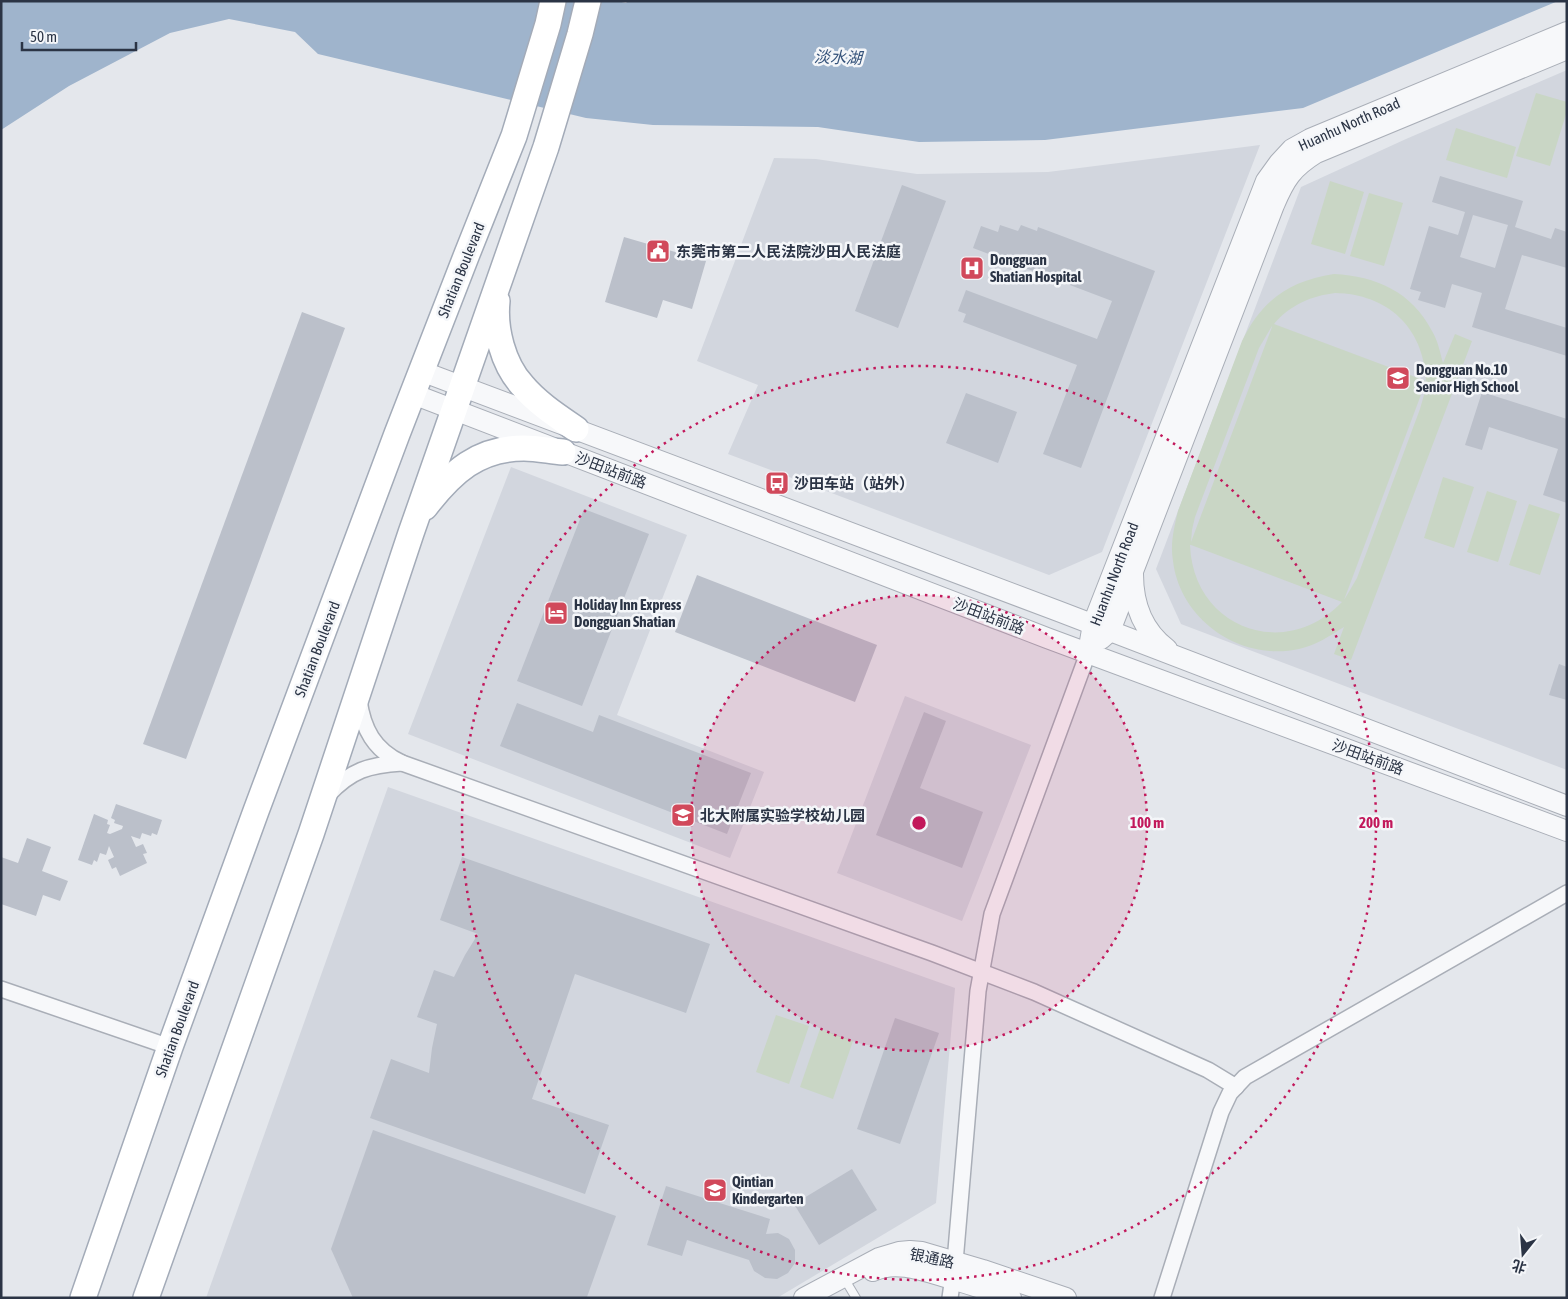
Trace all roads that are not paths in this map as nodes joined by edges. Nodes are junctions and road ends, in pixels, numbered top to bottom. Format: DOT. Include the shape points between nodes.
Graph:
graph roads {
  1 [pos="553,1"];
  2 [pos="588,1"];
  3 [pos="1567,32"];
  4 [pos="1567,49"];
  5 [pos="499,282"];
  6 [pos="421,371"];
  7 [pos="462,386"];
  8 [pos="412,394"];
  9 [pos="454,410"];
  10 [pos="576,429"];
  11 [pos="563,452"];
  12 [pos="410,533"];
  13 [pos="1133,571"];
  14 [pos="1102,627"];
  15 [pos="1088,653"];
  16 [pos="1177,656"];
  17 [pos="358,692"];
  18 [pos="402,763"];
  19 [pos="322,800"];
  20 [pos="1567,806"];
  21 [pos="1567,831"];
  22 [pos="1567,893"];
  23 [pos="981,972"];
  24 [pos="1,989"];
  25 [pos="170,1048"];
  26 [pos="1236,1087"];
  27 [pos="953,1280"];
  28 [pos="849,1286"];
  29 [pos="148,1295"];
  30 [pos="83,1298"];
  31 [pos="804,1298"];
  32 [pos="822,1298"];
  33 [pos="1011,1298"];
  34 [pos="1066,1298"];
  35 [pos="1162,1298"];
  1 -- 6 [label="main road, Shatian Boulevard" via="514,136"];
  2 -- 5 [label="main road" via="546,147"];
  3 -- 14 [label="street, Huanhu North Road" via="1310,139 1278,162 1266,181"];
  4 -- 13 [label="street, Huanhu North Road" via="1316,153 1291,172 1281,187"];
  5 -- 7 [label="main road"];
  5 -- 10 [label="main road" via="496,308 499,336 507,362 521,385 545,408"];
  6 -- 7 [label="street, 沙田站前路"];
  6 -- 8 [label="main road, Shatian Boulevard"];
  7 -- 9 [label="main road"];
  7 -- 10 [label="street, 沙田站前路"];
  8 -- 9 [label="street, 沙田站前路"];
  8 -- 25 [label="main road, Shatian Boulevard"];
  9 -- 11 [label="street, 沙田站前路"];
  9 -- 12 [label="main road"];
  10 -- 14 [label="street, 沙田站前路"];
  11 -- 12 [label="main road" via="524,448 485,454 465,465 435,494"];
  11 -- 15 [label="street, 沙田站前路"];
  12 -- 17 [label="main road"];
  13 -- 14 [label="street, Huanhu North Road"];
  13 -- 16 [label="street" via="1133,592 1148,629"];
  14 -- 15 [label="street, Huanhu North Road"];
  14 -- 16 [label="street, 沙田站前路"];
  15 -- 21 [label="street, 沙田站前路"];
  15 -- 23 [label="street" via="992,914"];
  16 -- 20 [label="street, 沙田站前路"];
  17 -- 18 [label="street" via="367,732 389,757"];
  17 -- 19 [label="main road"];
  18 -- 19 [label="street" via="353,773"];
  18 -- 23 [label="street"];
  19 -- 29 [label="main road"];
  22 -- 26 [label="street" via="1245,1078"];
  23 -- 26 [label="street" via="1130,1034 1208,1070"];
  23 -- 27 [label="street"];
  24 -- 25 [label="street"];
  25 -- 30 [label="main road, Shatian Boulevard"];
  26 -- 35 [label="street" via="1221,1112"];
  27 -- 28 [label="street, 银通路" via="922,1252 899,1252 879,1258"];
  27 -- 33 [label="street, 银通路"];
  27 -- 34 [label="street, 银通路"];
  28 -- 31 [label="street, 银通路"];
  28 -- 32 [label="street, 银通路"];
}
